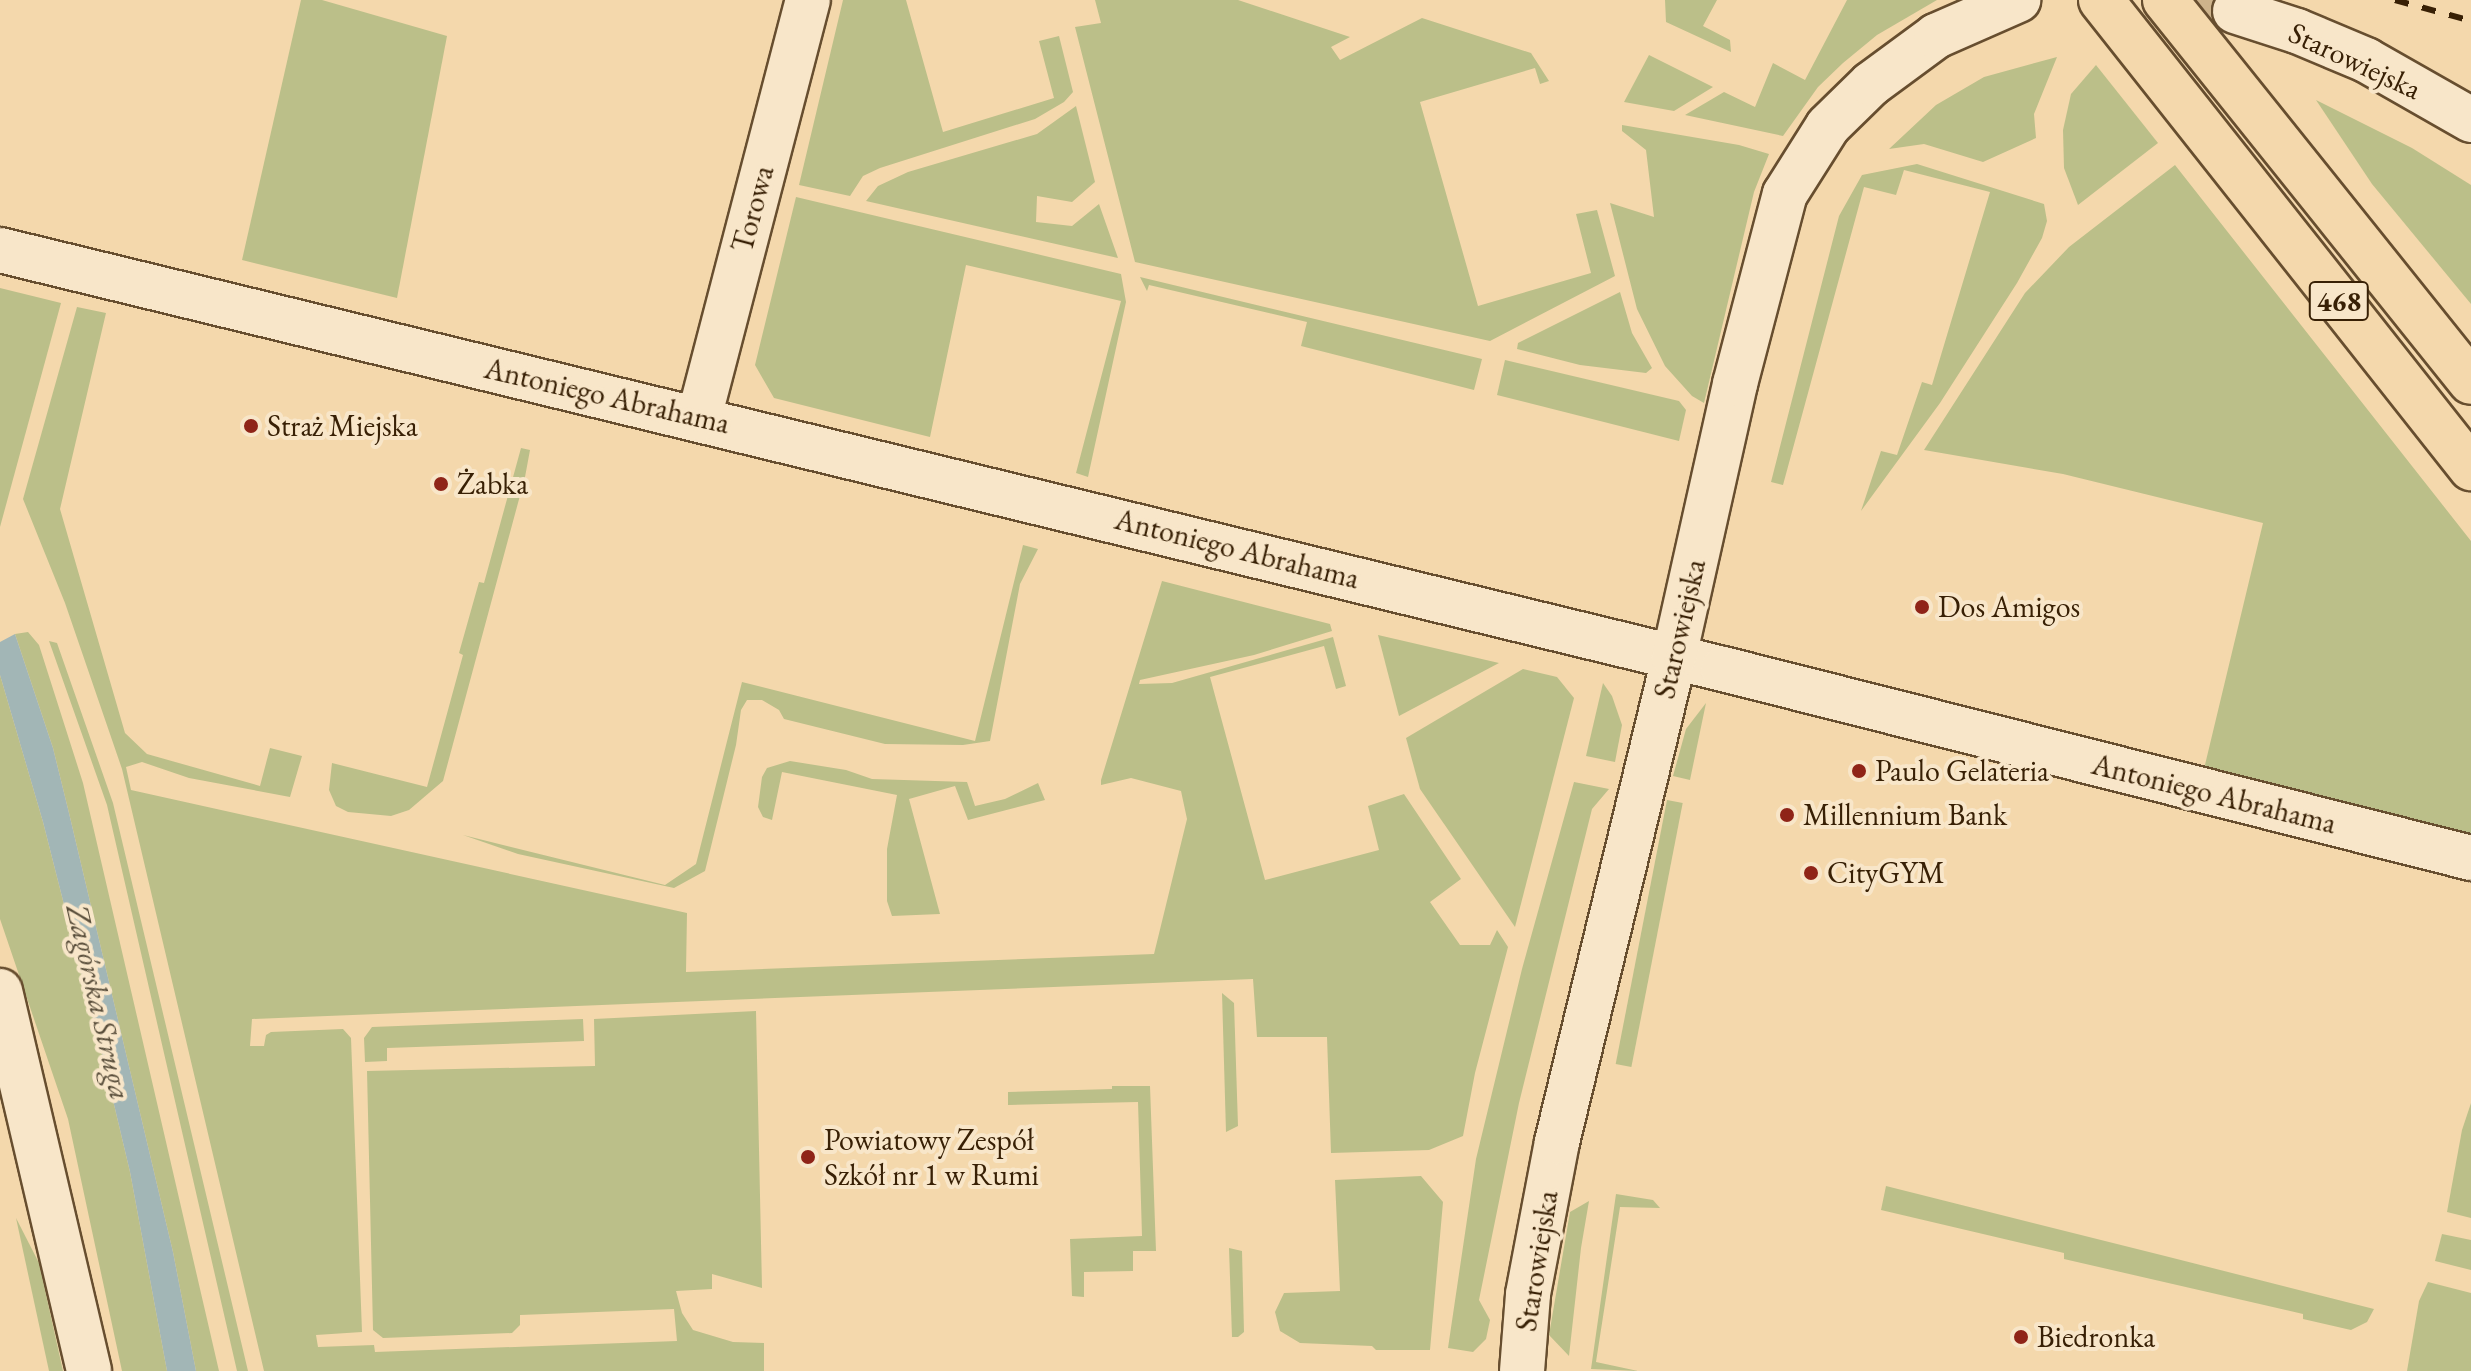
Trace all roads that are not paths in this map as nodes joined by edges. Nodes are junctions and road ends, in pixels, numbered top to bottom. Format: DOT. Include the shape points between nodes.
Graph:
graph roads {
  1 [pos="808,0"];
  2 [pos="2018,0"];
  3 [pos="2101,0"];
  4 [pos="2165,0"];
  5 [pos="2235,11"];
  6 [pos="2471,120"];
  7 [pos="0,250"];
  8 [pos="2471,382"];
  9 [pos="699,418"];
  10 [pos="2471,468"];
  11 [pos="1674,657"];
  12 [pos="2471,858"];
  13 [pos="0,991"];
  14 [pos="89,1371"];
  15 [pos="1522,1371"];
  1 -- 9 [label="street, Torowa"];
  2 -- 11 [label="street, Starowiejska" via="1936,36 1871,84 1828,126 1785,194 1735,384"];
  3 -- 10 [label="main road, 468"];
  4 -- 8 [label="main road, 468"];
  5 -- 6 [label="street, Starowiejska" via="2366,60"];
  7 -- 9 [label="street, Antoniego Abrahama"];
  9 -- 11 [label="street, Antoniego Abrahama"];
  11 -- 12 [label="street, Antoniego Abrahama"];
  11 -- 15 [label="street, Starowiejska" via="1557,1142 1528,1294"];
  13 -- 14 [label="street"];
}
